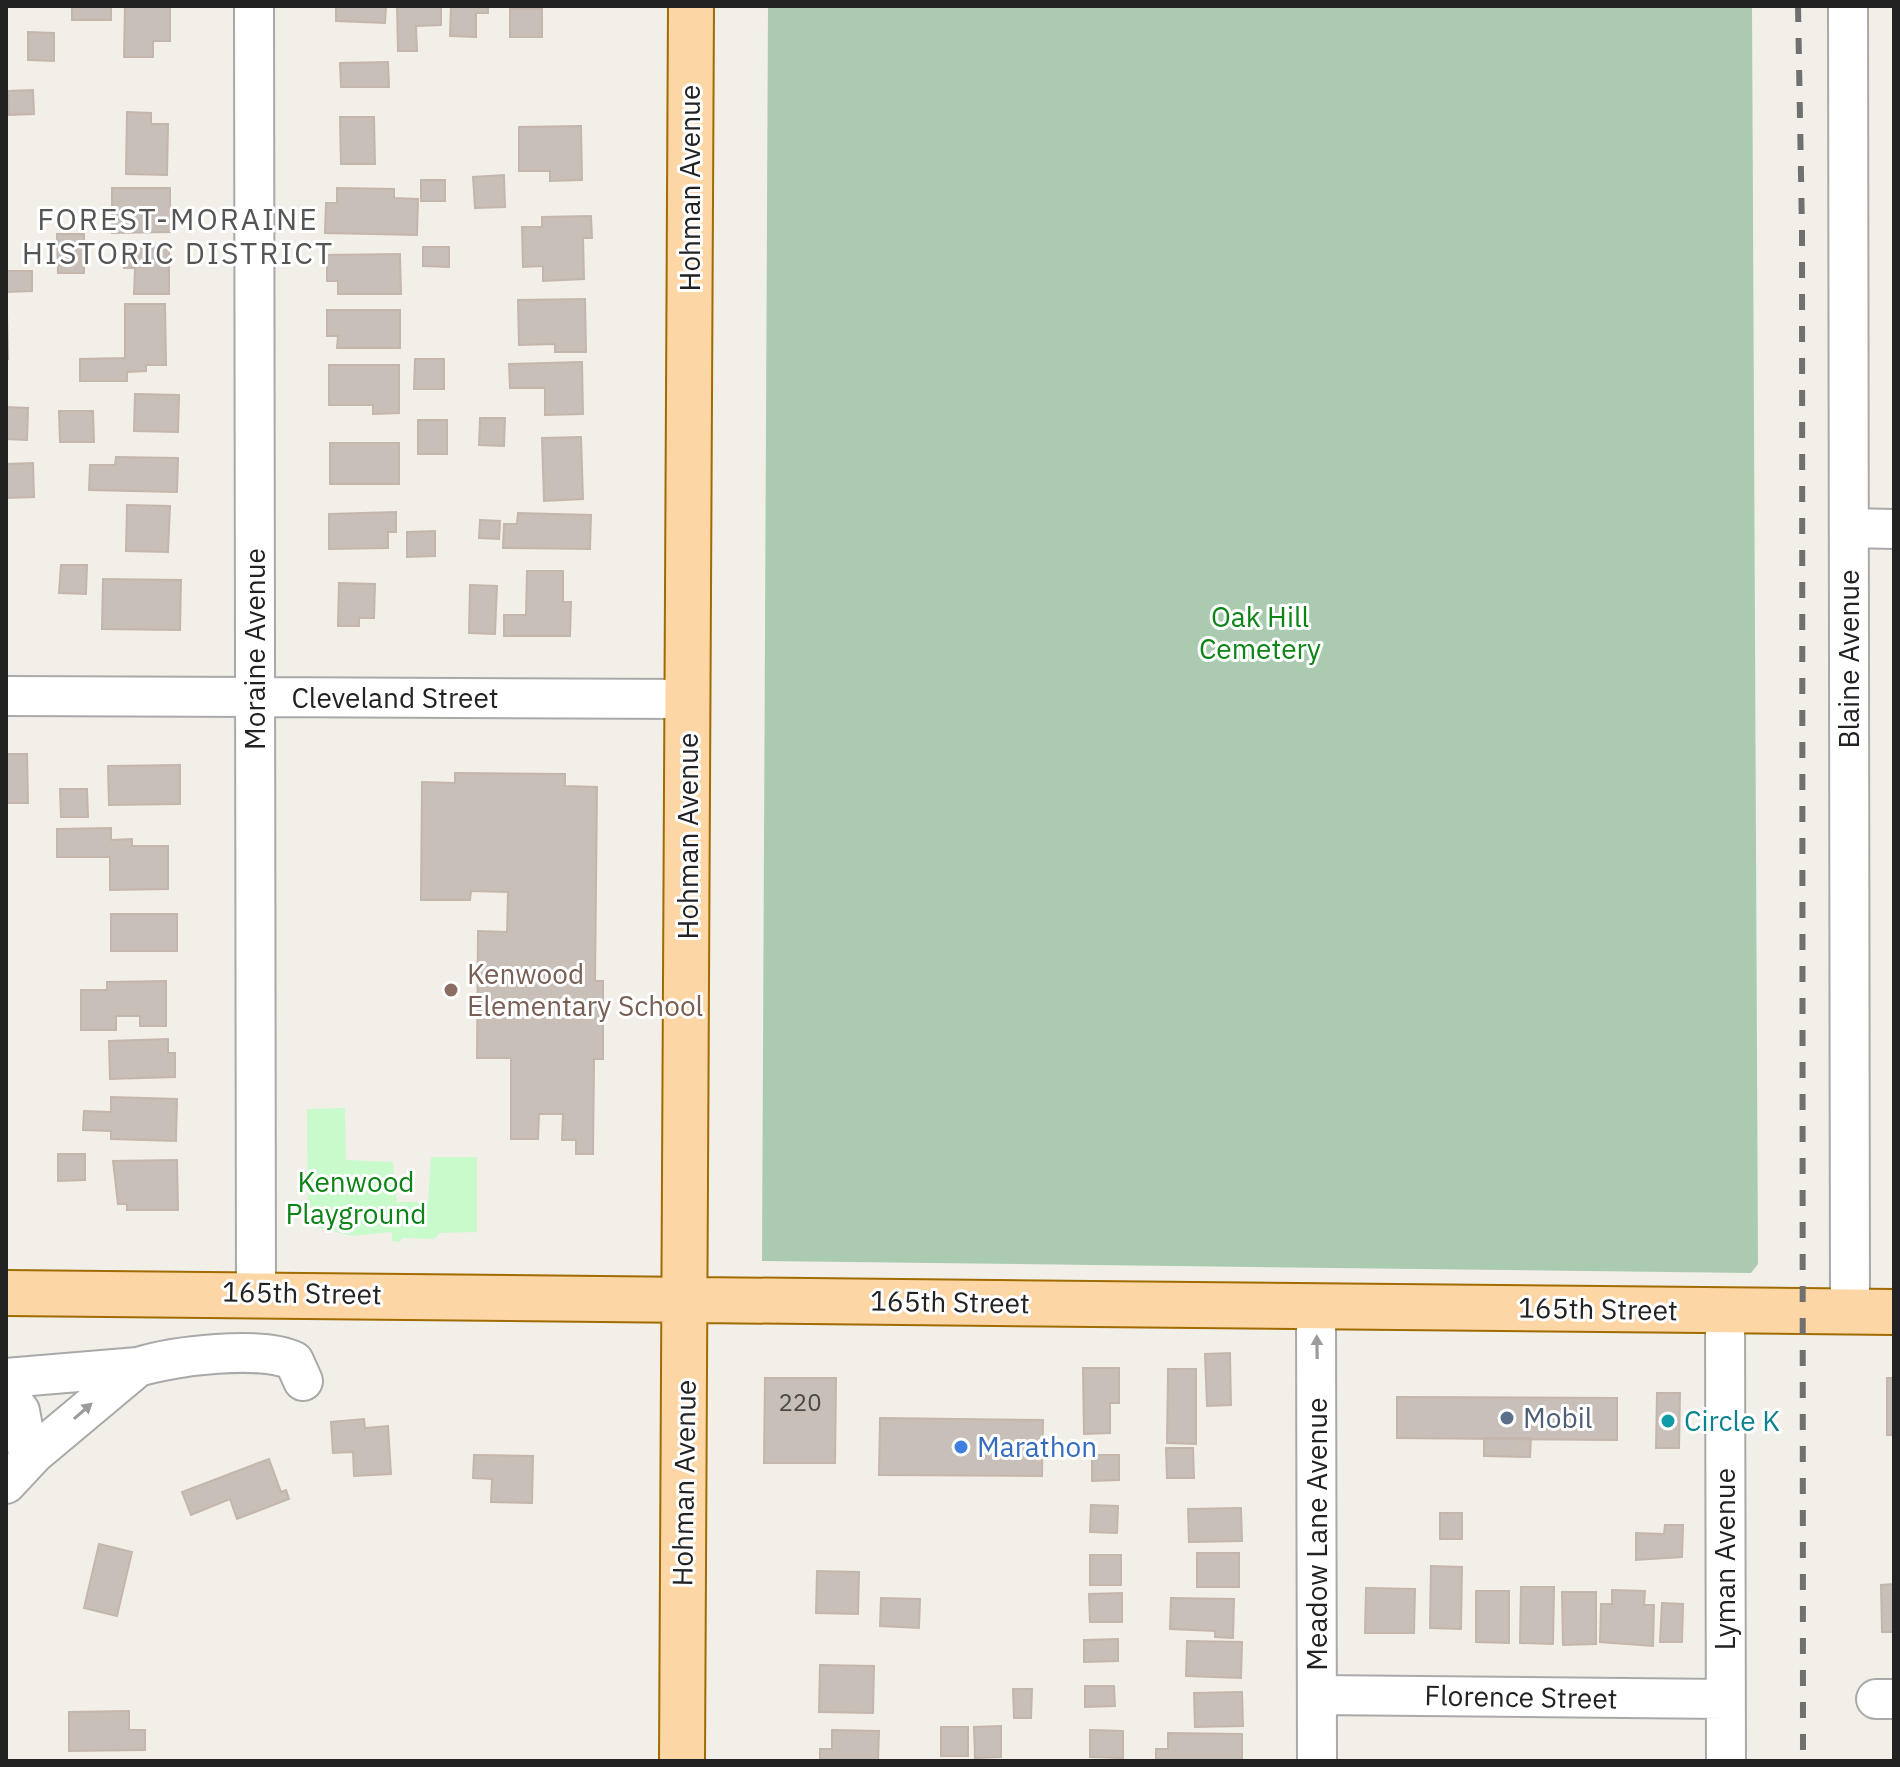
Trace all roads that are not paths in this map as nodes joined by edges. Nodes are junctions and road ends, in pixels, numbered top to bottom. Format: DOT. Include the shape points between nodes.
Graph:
graph roads {
  1 [pos="254,6"];
  2 [pos="691,6"];
  3 [pos="1848,6"];
  4 [pos="1849,528"];
  5 [pos="1894,529"];
  6 [pos="6,696"];
  7 [pos="255,697"];
  8 [pos="688,699"];
  9 [pos="256,1292"];
  10 [pos="6,1293"];
  11 [pos="686,1299"];
  12 [pos="1316,1306"];
  13 [pos="1725,1310"];
  14 [pos="1850,1311"];
  15 [pos="1894,1312"];
  16 [pos="138,1367"];
  17 [pos="6,1378"];
  18 [pos="303,1381"];
  19 [pos="6,1392"];
  20 [pos="18,1471"];
  21 [pos="1317,1695"];
  22 [pos="1725,1699"];
  23 [pos="682,1761"];
  24 [pos="1317,1761"];
  25 [pos="1726,1761"];
  1 -- 7 [label="street, Moraine Avenue"];
  2 -- 8 [label="main road, Hohman Avenue"];
  3 -- 4 [label="street, Blaine Avenue"];
  4 -- 5 [label="street"];
  4 -- 14 [label="street, Blaine Avenue"];
  6 -- 7 [label="street, Cleveland Street"];
  7 -- 8 [label="street, Cleveland Street"];
  7 -- 9 [label="street, Moraine Avenue"];
  8 -- 11 [label="main road, Hohman Avenue"];
  9 -- 10 [label="main road, 165th Street"];
  9 -- 11 [label="main road, 165th Street"];
  11 -- 12 [label="main road, 165th Street"];
  11 -- 23 [label="main road, Hohman Avenue"];
  12 -- 13 [label="main road, 165th Street"];
  21 -- 12 [label="street, Meadow Lane Avenue, one-way"];
  13 -- 14 [label="main road, 165th Street"];
  13 -- 22 [label="street, Lyman Avenue"];
  14 -- 15 [label="main road, 165th Street"];
  16 -- 17 [label="street"];
  16 -- 18 [label="street" via="161,1359 268,1355 294,1361"];
  20 -- 16 [label="street, one-way"];
  19 -- 20 [label="street" via="20,1411"];
  21 -- 22 [label="street, Florence Street"];
  21 -- 24 [label="street, Meadow Lane Avenue"];
  22 -- 25 [label="street, Lyman Avenue"];
}
